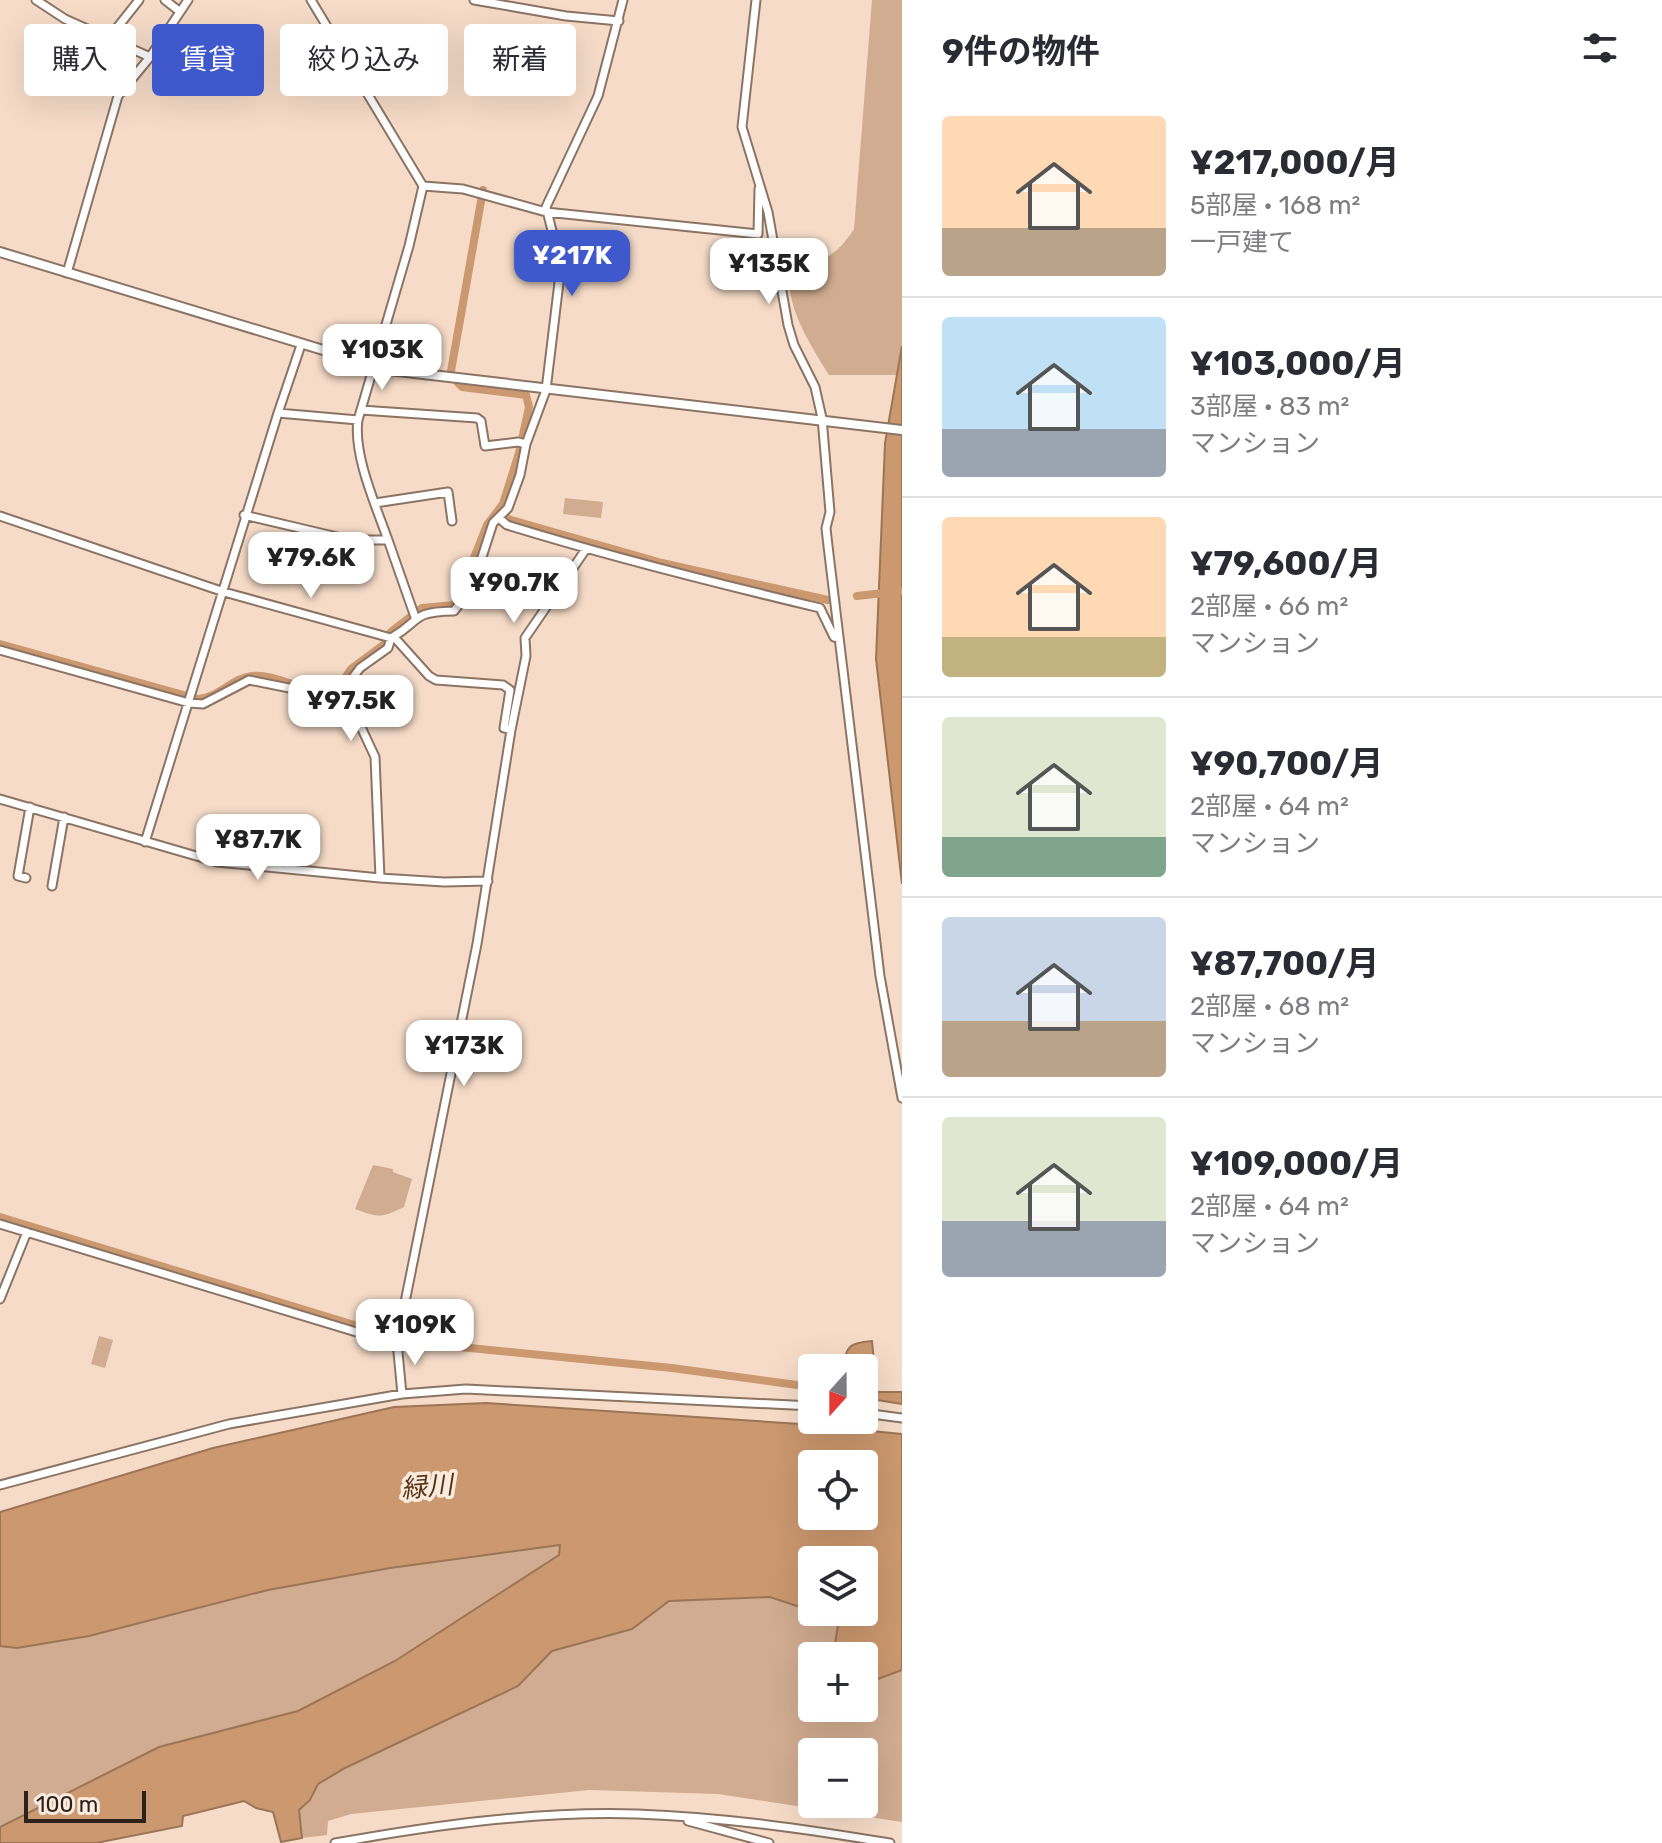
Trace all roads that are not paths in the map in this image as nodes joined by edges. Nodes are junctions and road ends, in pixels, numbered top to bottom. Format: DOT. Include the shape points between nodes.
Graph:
graph roads {
  1 [pos="36,0"];
  2 [pos="139,0"];
  3 [pos="165,0"];
  4 [pos="188,0"];
  5 [pos="311,0"];
  6 [pos="474,0"];
  7 [pos="623,0"];
  8 [pos="756,0"];
  9 [pos="179,11"];
  10 [pos="619,21"];
  11 [pos="77,24"];
  12 [pos="120,24"];
  13 [pos="136,51"];
  14 [pos="150,57"];
  15 [pos="760,182"];
  16 [pos="423,186"];
  17 [pos="546,212"];
  18 [pos="0,252"];
  19 [pos="67,273"];
  20 [pos="301,345"];
  21 [pos="373,367"];
  22 [pos="546,390"];
  23 [pos="361,410"];
  24 [pos="278,413"];
  25 [pos="822,418"];
  26 [pos="358,420"];
  27 [pos="902,430"];
  28 [pos="522,443"];
  29 [pos="375,503"];
  30 [pos="244,515"];
  31 [pos="502,515"];
  32 [pos="0,516"];
  33 [pos="448,518"];
  34 [pos="388,540"];
  35 [pos="586,549"];
  36 [pos="224,592"];
  37 [pos="414,615"];
  38 [pos="393,638"];
  39 [pos="839,638"];
  40 [pos="0,650"];
  41 [pos="342,692"];
  42 [pos="190,699"];
  43 [pos="511,730"];
  44 [pos="0,799"];
  45 [pos="30,807"];
  46 [pos="64,817"];
  47 [pos="145,842"];
  48 [pos="26,878"];
  49 [pos="380,878"];
  50 [pos="488,881"];
  51 [pos="52,886"];
  52 [pos="902,1098"];
  53 [pos="0,1224"];
  54 [pos="27,1232"];
  55 [pos="0,1299"];
  56 [pos="397,1340"];
  57 [pos="402,1394"];
  58 [pos="798,1405"];
  59 [pos="878,1415"];
  60 [pos="902,1418"];
  61 [pos="0,1485"];
  62 [pos="670,1816"];
  63 [pos="874,1842"];
  64 [pos="335,1843"];
  65 [pos="769,1843"];
  66 [pos="890,1843"];
  1 -- 11 [label="street"];
  2 -- 12 [label="street"];
  3 -- 9 [label="street"];
  4 -- 9 [label="street"];
  5 -- 16 [label="street"];
  6 -- 10 [label="street"];
  7 -- 10 [label="street"];
  8 -- 15 [label="street" via="742,127"];
  9 -- 14 [label="street"];
  10 -- 17 [label="street" via="598,96"];
  13 -- 14 [label="street"];
  14 -- 19 [label="street" via="118,96"];
  15 -- 17 [label="street" via="758,234"];
  15 -- 25 [label="street" via="788,325 815,387"];
  16 -- 17 [label="street" via="481,194"];
  16 -- 21 [label="street"];
  17 -- 22 [label="street" via="561,266"];
  18 -- 19 [label="street"];
  19 -- 20 [label="street"];
  20 -- 21 [label="street"];
  20 -- 24 [label="street"];
  21 -- 22 [label="street"];
  21 -- 23 [label="street"];
  22 -- 25 [label="street"];
  22 -- 28 [label="street"];
  23 -- 26 [label="street"];
  23 -- 28 [label="street" via="477,418 485,446"];
  24 -- 26 [label="street"];
  24 -- 30 [label="street"];
  25 -- 27 [label="street"];
  25 -- 39 [label="street" via="830,512 826,528"];
  26 -- 29 [label="street" via="356,434"];
  28 -- 31 [label="street" via="520,475"];
  29 -- 33 [label="street" via="448,492"];
  29 -- 34 [label="street"];
  30 -- 34 [label="street" via="350,540"];
  30 -- 36 [label="street"];
  31 -- 35 [label="street" via="507,525"];
  31 -- 37 [label="street" via="493,523 472,588 459,606"];
  32 -- 36 [label="street"];
  34 -- 37 [label="street"];
  35 -- 39 [label="street" via="820,608"];
  35 -- 43 [label="street" via="526,635"];
  36 -- 38 [label="street"];
  36 -- 42 [label="street"];
  37 -- 38 [label="street"];
  38 -- 41 [label="street"];
  38 -- 43 [label="street" via="436,680 503,685 510,690 504,728"];
  39 -- 52 [label="street" via="880,976"];
  40 -- 42 [label="street"];
  41 -- 42 [label="street" via="319,694 249,680 203,704"];
  41 -- 49 [label="street" via="375,757"];
  42 -- 47 [label="street"];
  43 -- 50 [label="street"];
  44 -- 45 [label="street"];
  45 -- 46 [label="street"];
  45 -- 48 [label="street" via="18,876"];
  46 -- 47 [label="street"];
  46 -- 51 [label="street"];
  47 -- 49 [label="street" via="217,862"];
  49 -- 50 [label="street"];
  50 -- 56 [label="street"];
  53 -- 54 [label="street"];
  54 -- 55 [label="street"];
  54 -- 56 [label="street"];
  56 -- 57 [label="street"];
  57 -- 58 [label="street" via="466,1389"];
  57 -- 61 [label="street" via="229,1424"];
  59 -- 60 [label="street"];
  62 -- 63 [label="street" via="758,1823"];
  62 -- 64 [label="street" via="491,1820"];
  62 -- 65 [label="street"];
  63 -- 66 [label="street"];
}
